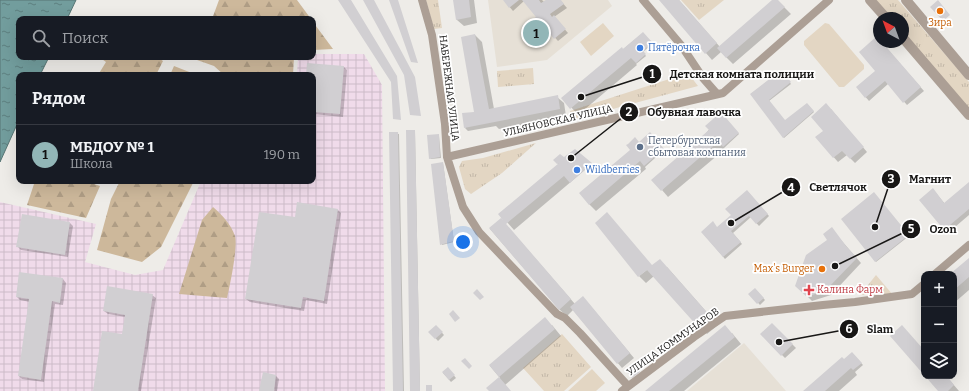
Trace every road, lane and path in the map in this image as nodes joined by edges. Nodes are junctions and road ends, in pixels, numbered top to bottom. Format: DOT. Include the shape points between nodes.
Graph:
graph roads {
  1 [pos="422,0"];
  2 [pos="642,0"];
  3 [pos="829,0"];
  4 [pos="870,0"];
  5 [pos="906,0"];
  6 [pos="881,12"];
  7 [pos="909,45"];
  8 [pos="969,75"];
  9 [pos="717,94"];
  10 [pos="969,115"];
  11 [pos="447,157"];
  12 [pos="969,245"];
  13 [pos="939,271"];
  14 [pos="921,286"];
  15 [pos="625,389"];
  1 -- 11 [label="street, НАБЕРЕЖНАЯ УЛИЦА" via="432,35 445,124"];
  2 -- 9 [label="street" via="681,45"];
  3 -- 9 [label="street, УЛЬЯНОВСКАЯ УЛИЦА" via="722,93"];
  4 -- 6 [label="street"];
  5 -- 8 [label="street"];
  7 -- 10 [label="street"];
  9 -- 11 [label="street, УЛЬЯНОВСКАЯ УЛИЦА"];
  11 -- 15 [label="street, НАБЕРЕЖНАЯ УЛИЦА" via="463,207 478,232 557,314 565,318 580,333"];
  12 -- 13 [label="street"];
  14 -- 15 [label="street, УЛИЦА КОММУНАРОВ" via="912,294 725,316"];
}
